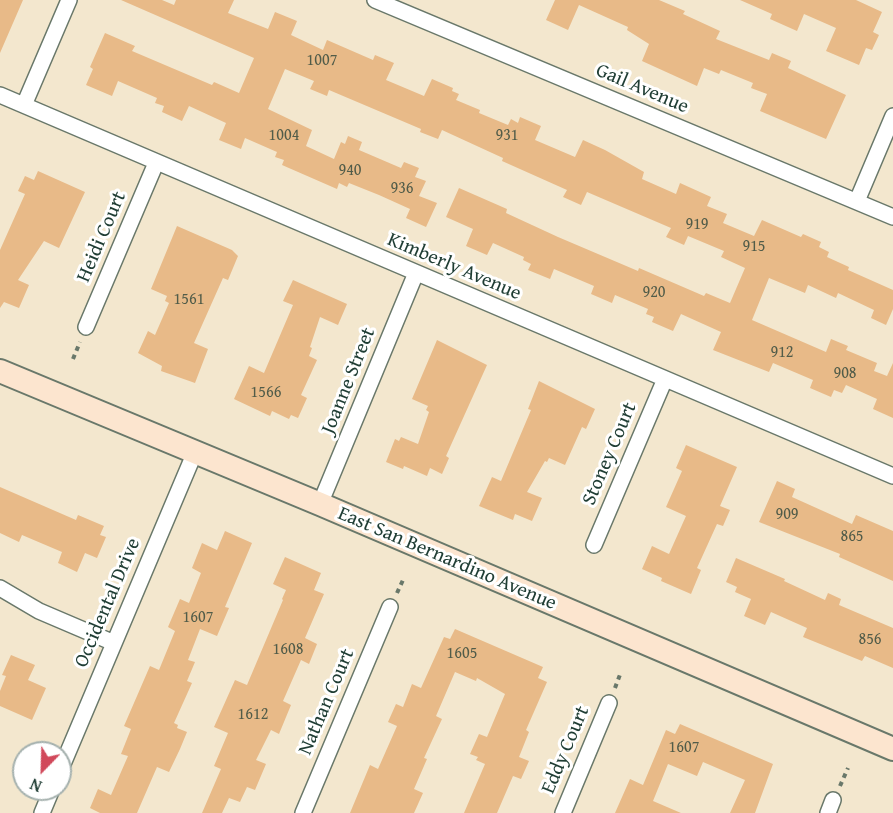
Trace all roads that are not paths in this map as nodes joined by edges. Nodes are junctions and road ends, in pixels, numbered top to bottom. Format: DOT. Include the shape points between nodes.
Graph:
graph roads {
  1 [pos="69,0"];
  2 [pos="375,0"];
  3 [pos="0,95"];
  4 [pos="24,105"];
  5 [pos="893,116"];
  6 [pos="156,163"];
  7 [pos="857,201"];
  8 [pos="893,217"];
  9 [pos="416,273"];
  10 [pos="87,327"];
  11 [pos="0,371"];
  12 [pos="665,380"];
  13 [pos="195,452"];
  14 [pos="893,476"];
  15 [pos="320,504"];
  16 [pos="594,545"];
  17 [pos="0,588"];
  18 [pos="390,607"];
  19 [pos="114,643"];
  20 [pos="609,703"];
  21 [pos="72,743"];
  22 [pos="893,749"];
  23 [pos="303,813"];
  24 [pos="563,813"];
  1 -- 4 [label="street"];
  2 -- 7 [label="street, Gail Avenue"];
  3 -- 4 [label="street, Kimberly Avenue"];
  4 -- 6 [label="street, Kimberly Avenue"];
  5 -- 7 [label="street"];
  6 -- 9 [label="street, Kimberly Avenue"];
  6 -- 10 [label="street, Heidi Court"];
  7 -- 8 [label="street, Gail Avenue"];
  9 -- 12 [label="street, Kimberly Avenue"];
  9 -- 15 [label="street, Joanne Street"];
  11 -- 13 [label="street, East San Bernardino Avenue"];
  12 -- 14 [label="street, Kimberly Avenue"];
  12 -- 16 [label="street, Stoney Court"];
  13 -- 15 [label="street, East San Bernardino Avenue"];
  13 -- 19 [label="street, Occidental Drive"];
  15 -- 22 [label="street, East San Bernardino Avenue"];
  17 -- 19 [label="street" via="39,611"];
  18 -- 23 [label="street, Nathan Court"];
  19 -- 21 [label="street, Occidental Drive"];
  20 -- 24 [label="street, Eddy Court"];
}
